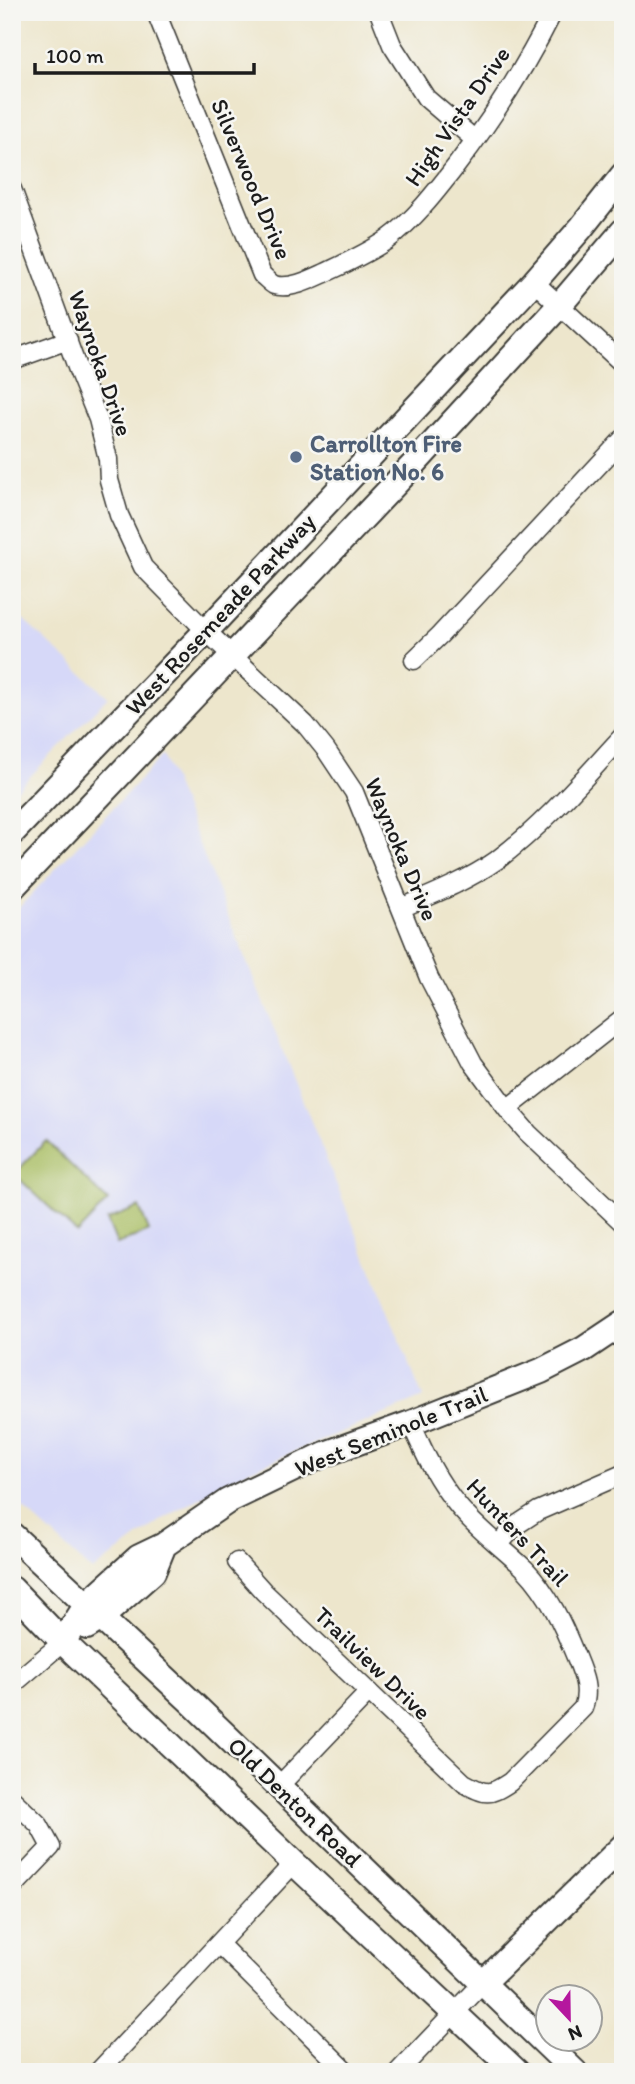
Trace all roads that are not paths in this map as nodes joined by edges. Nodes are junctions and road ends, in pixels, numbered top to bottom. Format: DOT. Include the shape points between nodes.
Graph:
graph roads {
  1 [pos="156,12"];
  2 [pos="379,12"];
  3 [pos="553,12"];
  4 [pos="475,141"];
  5 [pos="623,175"];
  6 [pos="12,189"];
  7 [pos="623,231"];
  8 [pos="314,278"];
  9 [pos="534,282"];
  10 [pos="559,306"];
  11 [pos="68,340"];
  12 [pos="12,360"];
  13 [pos="623,364"];
  14 [pos="387,439"];
  15 [pos="623,439"];
  16 [pos="414,464"];
  17 [pos="206,631"];
  18 [pos="233,656"];
  19 [pos="414,660"];
  20 [pos="623,736"];
  21 [pos="12,833"];
  22 [pos="12,848"];
  23 [pos="34,866"];
  24 [pos="12,888"];
  25 [pos="401,908"];
  26 [pos="623,1018"];
  27 [pos="506,1109"];
  28 [pos="623,1223"];
  29 [pos="623,1323"];
  30 [pos="411,1423"];
  31 [pos="623,1474"];
  32 [pos="12,1535"];
  33 [pos="499,1544"];
  34 [pos="237,1562"];
  35 [pos="12,1590"];
  36 [pos="94,1611"];
  37 [pos="63,1642"];
  38 [pos="12,1685"];
  39 [pos="369,1692"];
  40 [pos="278,1787"];
  41 [pos="482,1793"];
  42 [pos="12,1799"];
  43 [pos="623,1846"];
  44 [pos="293,1863"];
  45 [pos="12,1888"];
  46 [pos="219,1944"];
  47 [pos="483,1983"];
  48 [pos="453,2014"];
  49 [pos="107,2069"];
  50 [pos="347,2072"];
  51 [pos="398,2072"];
  52 [pos="517,2072"];
  53 [pos="575,2072"];
  1 -- 8 [label="street, Silverwood Drive" via="262,275 273,285 287,286"];
  2 -- 4 [label="street" via="392,46 426,98"];
  3 -- 4 [label="street, High Vista Drive"];
  4 -- 8 [label="street, High Vista Drive" via="411,219 386,240"];
  5 -- 9 [label="main road, West Rosemeade Parkway"];
  6 -- 11 [label="street, Waynoka Drive"];
  7 -- 10 [label="main road, West Rosemeade Parkway"];
  9 -- 10 [label="street"];
  9 -- 14 [label="main road, West Rosemeade Parkway"];
  10 -- 13 [label="street"];
  10 -- 16 [label="main road, West Rosemeade Parkway"];
  11 -- 12 [label="street"];
  11 -- 17 [label="street, Waynoka Drive" via="98,419 109,480 129,540 143,567"];
  14 -- 16 [label="main road"];
  14 -- 17 [label="main road, West Rosemeade Parkway"];
  15 -- 19 [label="street"];
  16 -- 18 [label="main road, West Rosemeade Parkway"];
  17 -- 18 [label="street, Waynoka Drive"];
  17 -- 21 [label="main road, West Rosemeade Parkway"];
  18 -- 23 [label="main road, West Rosemeade Parkway"];
  18 -- 25 [label="street, Waynoka Drive" via="308,727 340,770 354,792"];
  20 -- 25 [label="street" via="515,845 449,888"];
  22 -- 23 [label="main road"];
  23 -- 24 [label="main road, West Rosemeade Parkway"];
  25 -- 27 [label="street, Waynoka Drive" via="445,1012"];
  26 -- 27 [label="street"];
  27 -- 28 [label="street, Waynoka Drive"];
  29 -- 30 [label="main road, West Seminole Trail" via="541,1371"];
  30 -- 33 [label="street, Hunters Trail" via="441,1484"];
  30 -- 36 [label="main road, West Seminole Trail" via="325,1454 228,1501 164,1545 153,1572"];
  31 -- 33 [label="street" via="538,1511"];
  32 -- 36 [label="main road, Old Denton Road"];
  33 -- 41 [label="street, Hunters Trail" via="555,1609 583,1674 587,1698 576,1716 510,1782"];
  34 -- 39 [label="street, Trailview Drive"];
  35 -- 37 [label="main road, Old Denton Road"];
  36 -- 37 [label="main road, West Seminole Trail"];
  36 -- 40 [label="main road, Old Denton Road"];
  37 -- 38 [label="street"];
  37 -- 44 [label="main road, Old Denton Road"];
  39 -- 40 [label="street"];
  39 -- 41 [label="street, Trailview Drive" via="464,1783"];
  40 -- 47 [label="main road, Old Denton Road"];
  42 -- 45 [label="street" via="39,1825 51,1847"];
  43 -- 47 [label="main road"];
  44 -- 46 [label="street"];
  44 -- 48 [label="main road, Old Denton Road"];
  46 -- 49 [label="street"];
  46 -- 50 [label="street"];
  47 -- 48 [label="street"];
  47 -- 53 [label="main road, Old Denton Road"];
  48 -- 51 [label="street"];
  48 -- 52 [label="main road, Old Denton Road"];
}
